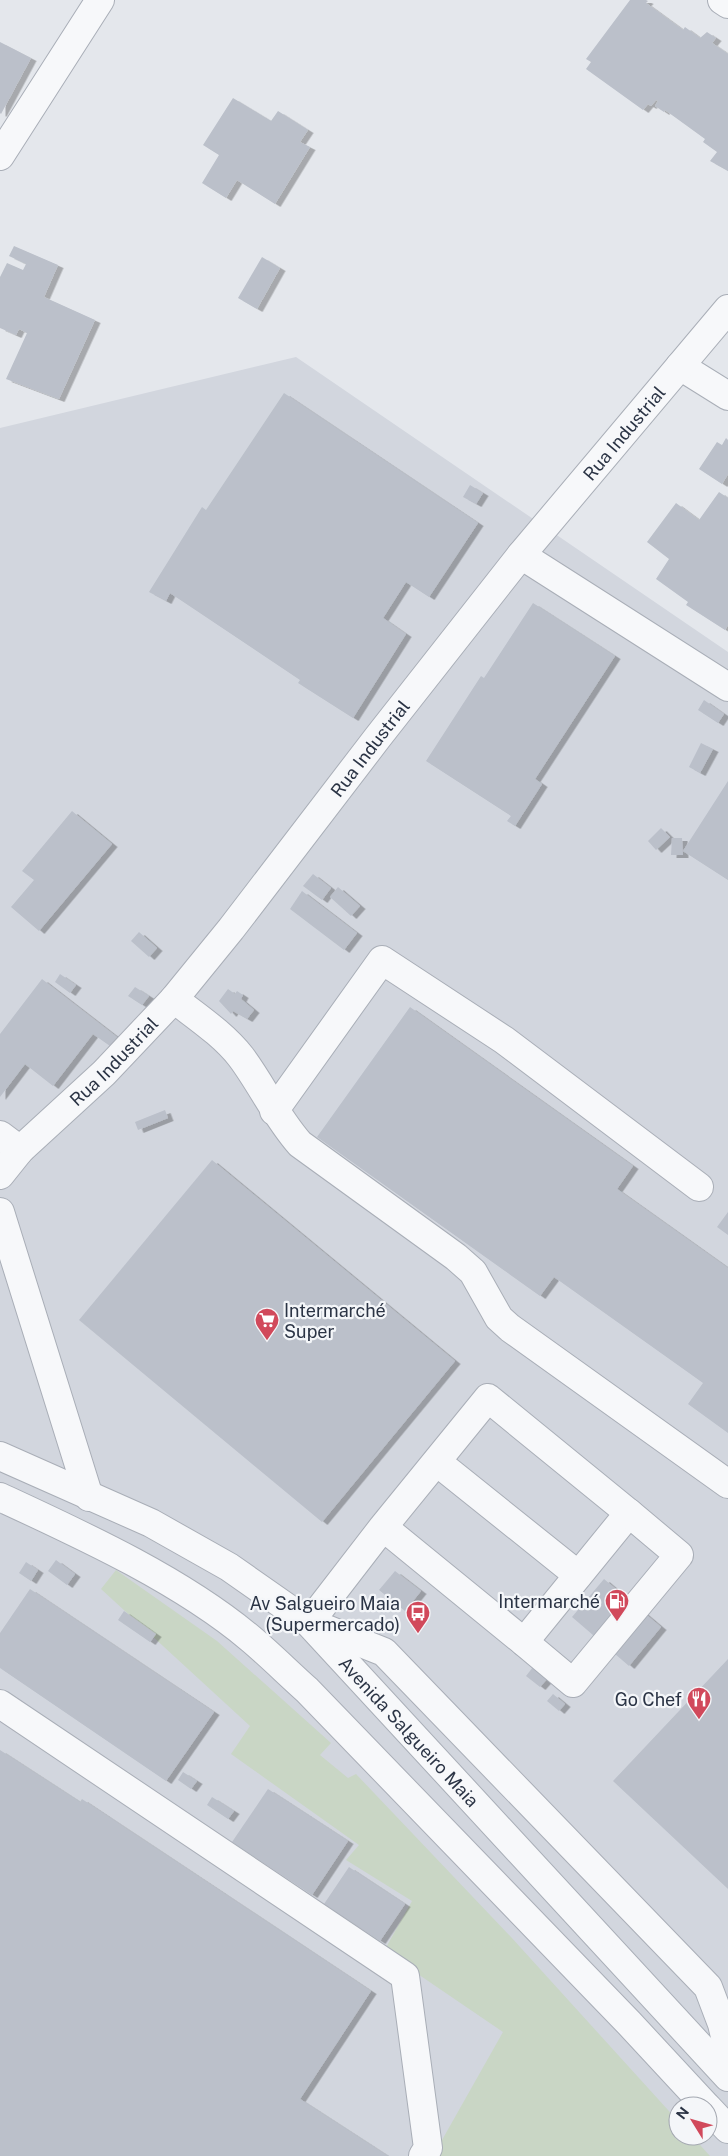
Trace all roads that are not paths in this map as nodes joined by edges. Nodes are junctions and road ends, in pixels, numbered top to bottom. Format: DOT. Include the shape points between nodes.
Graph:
graph roads {
  1 [pos="100,0"];
  2 [pos="722,0"];
  3 [pos="728,4"];
  4 [pos="0,156"];
  5 [pos="728,309"];
  6 [pos="680,366"];
  7 [pos="728,396"];
  8 [pos="521,555"];
  9 [pos="728,687"];
  10 [pos="174,999"];
  11 [pos="274,1111"];
  12 [pos="10,1142"];
  13 [pos="0,1175"];
  14 [pos="699,1187"];
  15 [pos="0,1212"];
  16 [pos="0,1456"];
  17 [pos="437,1462"];
  18 [pos="728,1484"];
  19 [pos="0,1497"];
  20 [pos="89,1497"];
  21 [pos="629,1513"];
  22 [pos="383,1527"];
  23 [pos="578,1575"];
  24 [pos="310,1623"];
  25 [pos="524,1642"];
  26 [pos="0,1704"];
  27 [pos="723,2016"];
  28 [pos="728,2077"];
  29 [pos="697,2096"];
  30 [pos="718,2119"];
  31 [pos="728,2129"];
  32 [pos="423,2156"];
  1 -- 4 [label="street"];
  2 -- 3 [label="street"];
  5 -- 6 [label="street, Rua Industrial"];
  6 -- 7 [label="street"];
  6 -- 8 [label="street, Rua Industrial"];
  8 -- 9 [label="street"];
  8 -- 10 [label="street, Rua Industrial"];
  10 -- 11 [label="street" via="226,1040 242,1058"];
  10 -- 12 [label="street, Rua Industrial" via="104,1073"];
  11 -- 14 [label="street" via="382,960 504,1040"];
  11 -- 18 [label="street" via="300,1144 456,1256 473,1272 499,1318 510,1328"];
  12 -- 13 [label="street, Rua Industrial"];
  15 -- 20 [label="street"];
  16 -- 20 [label="street, Avenida Salgueiro Maia"];
  17 -- 21 [label="street" via="488,1398"];
  17 -- 22 [label="street"];
  17 -- 23 [label="street"];
  19 -- 29 [label="street" via="167,1582 250,1638 307,1690"];
  20 -- 24 [label="street, Avenida Salgueiro Maia" via="151,1523 229,1567"];
  21 -- 23 [label="street"];
  21 -- 25 [label="street" via="680,1555 573,1683"];
  22 -- 24 [label="street"];
  22 -- 25 [label="street"];
  23 -- 25 [label="street"];
  24 -- 27 [label="street" via="384,1652 708,1987"];
  24 -- 28 [label="street, Avenida Salgueiro Maia"];
  26 -- 32 [label="street" via="405,1976 428,2148"];
  30 -- 31 [label="street"];
}
